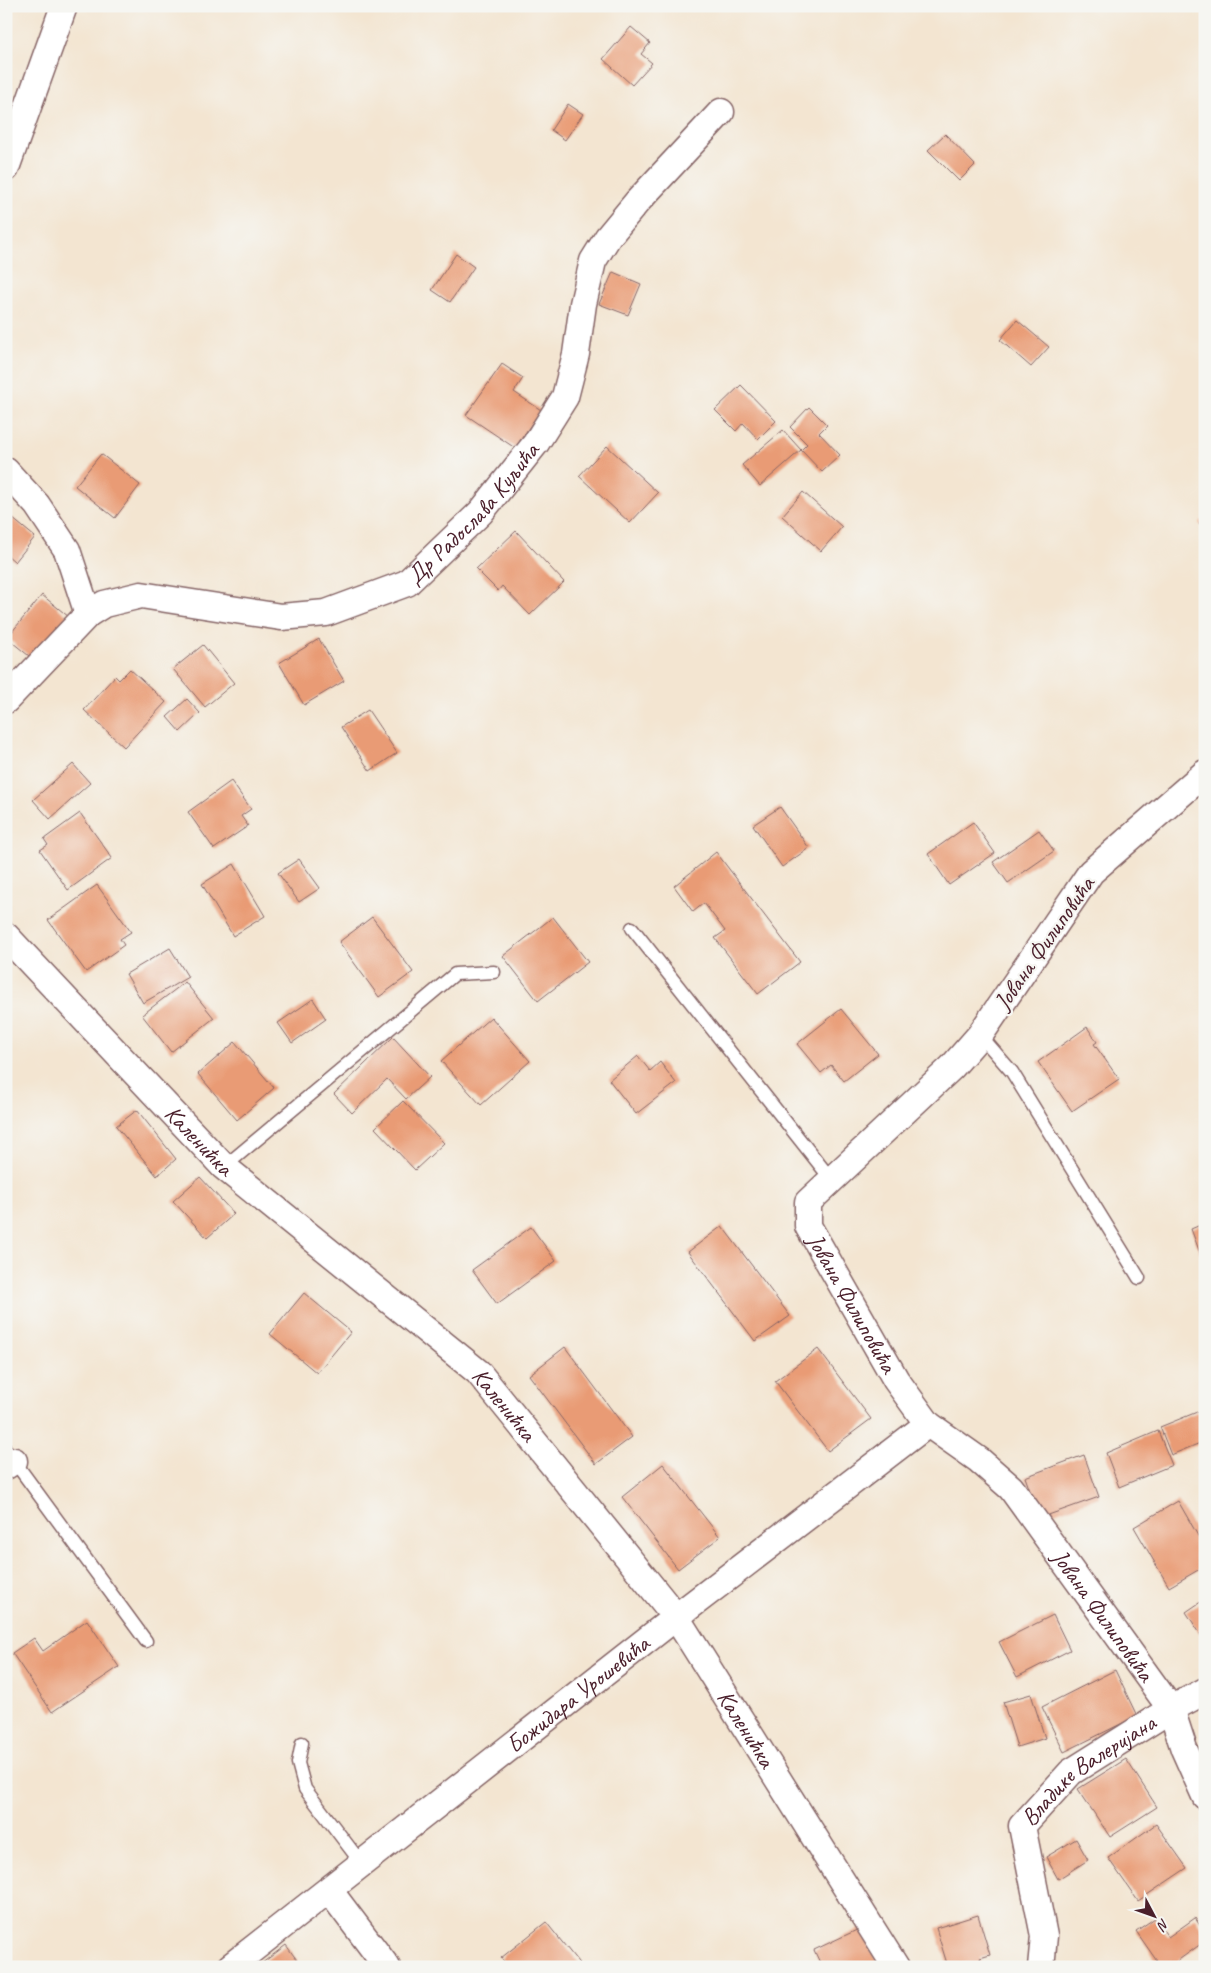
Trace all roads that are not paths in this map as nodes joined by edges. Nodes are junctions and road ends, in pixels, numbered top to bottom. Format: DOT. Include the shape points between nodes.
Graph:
graph roads {
  1 [pos="64,6"];
  2 [pos="721,112"];
  3 [pos="6,168"];
  4 [pos="6,471"];
  5 [pos="88,614"];
  6 [pos="6,700"];
  7 [pos="1205,773"];
  8 [pos="632,928"];
  9 [pos="6,936"];
  10 [pos="494,972"];
  11 [pos="980,1035"];
  12 [pos="224,1167"];
  13 [pos="831,1180"];
  14 [pos="1139,1278"];
  15 [pos="928,1424"];
  16 [pos="9,1459"];
  17 [pos="676,1617"];
  18 [pos="146,1640"];
  19 [pos="1205,1691"];
  20 [pos="1171,1709"];
  21 [pos="302,1743"];
  22 [pos="1205,1796"];
  23 [pos="362,1864"];
  24 [pos="329,1890"];
  25 [pos="230,1967"];
  26 [pos="387,1967"];
  27 [pos="896,1967"];
  28 [pos="1041,1967"];
  1 -- 3 [label="street"];
  2 -- 5 [label="street, Др Радослава Куљића" via="638,202 608,237 593,261 565,397 536,443 481,512 407,583 326,613 281,617 141,595 104,604"];
  4 -- 5 [label="street" via="37,505 67,550"];
  5 -- 6 [label="street, Др Радослава Куљића"];
  7 -- 11 [label="street, Јована Филиповића" via="1091,872"];
  8 -- 13 [label="lane"];
  9 -- 12 [label="street, Каленићка"];
  10 -- 12 [label="lane" via="455,974"];
  11 -- 13 [label="street, Јована Филиповића" via="952,1067"];
  11 -- 14 [label="lane" via="1012,1072"];
  12 -- 17 [label="street, Каленићка" via="478,1372"];
  13 -- 15 [label="street, Јована Филиповића" via="808,1202 808,1226 896,1380"];
  15 -- 17 [label="street, Божидара Урошевића"];
  15 -- 20 [label="street, Јована Филиповића" via="979,1460 1011,1488"];
  16 -- 18 [label="lane"];
  17 -- 23 [label="street, Божидара Урошевића"];
  17 -- 27 [label="street, Каленићка"];
  19 -- 20 [label="street, Владике Валеријана"];
  20 -- 22 [label="street, Јована Филиповића"];
  20 -- 28 [label="street, Владике Валеријана" via="1071,1772 1022,1826 1044,1936"];
  21 -- 23 [label="lane" via="298,1764 305,1789"];
  23 -- 24 [label="street, Божидара Урошевића"];
  24 -- 25 [label="street, Божидара Урошевића"];
  24 -- 26 [label="street"];
}
